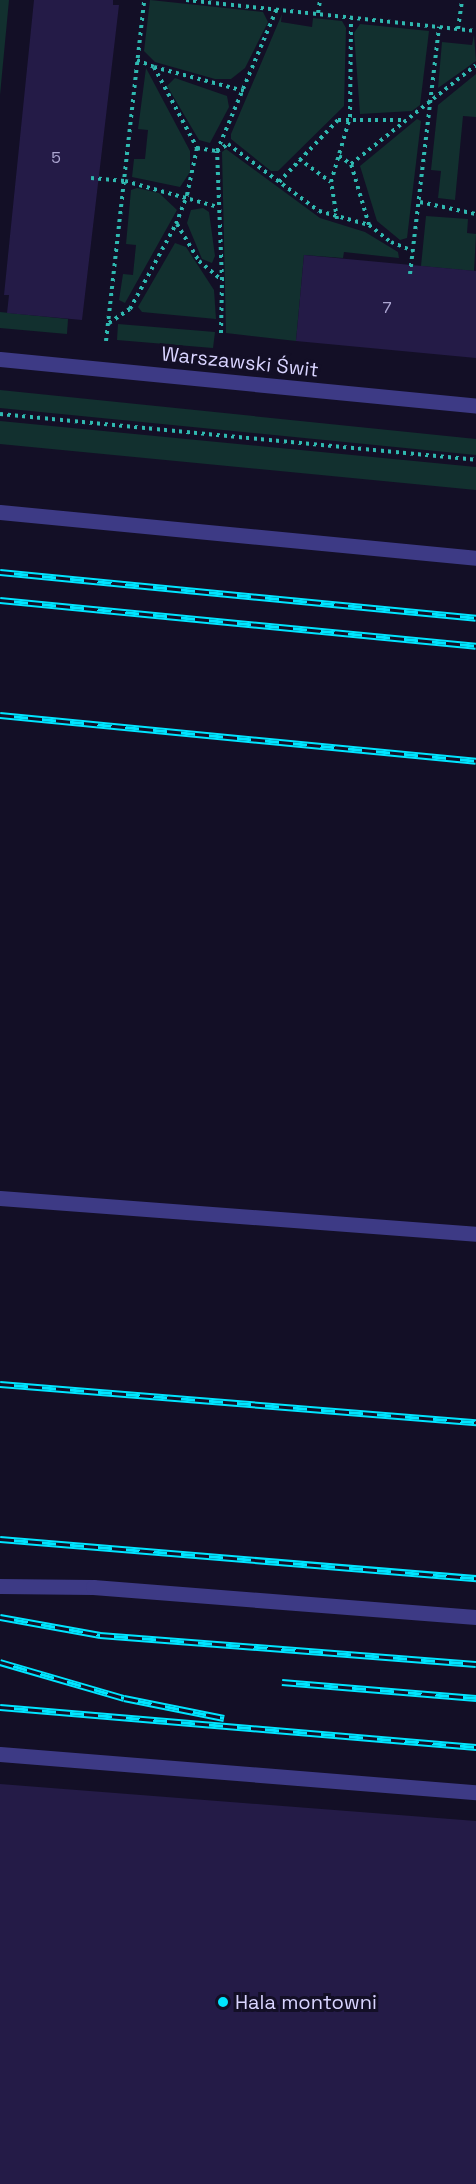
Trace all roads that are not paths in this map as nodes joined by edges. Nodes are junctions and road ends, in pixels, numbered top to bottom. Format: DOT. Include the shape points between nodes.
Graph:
graph roads {
  1 [pos="0,359"];
  2 [pos="476,406"];
  3 [pos="0,512"];
  4 [pos="476,558"];
  5 [pos="0,1198"];
  6 [pos="476,1234"];
  7 [pos="0,1586"];
  8 [pos="476,1617"];
  9 [pos="0,1754"];
  10 [pos="476,1792"];
  1 -- 2 [label="street, Warszawski Świt"];
  3 -- 4 [label="street"];
  5 -- 6 [label="street"];
  7 -- 8 [label="street" via="93,1587"];
  9 -- 10 [label="street"];
}
